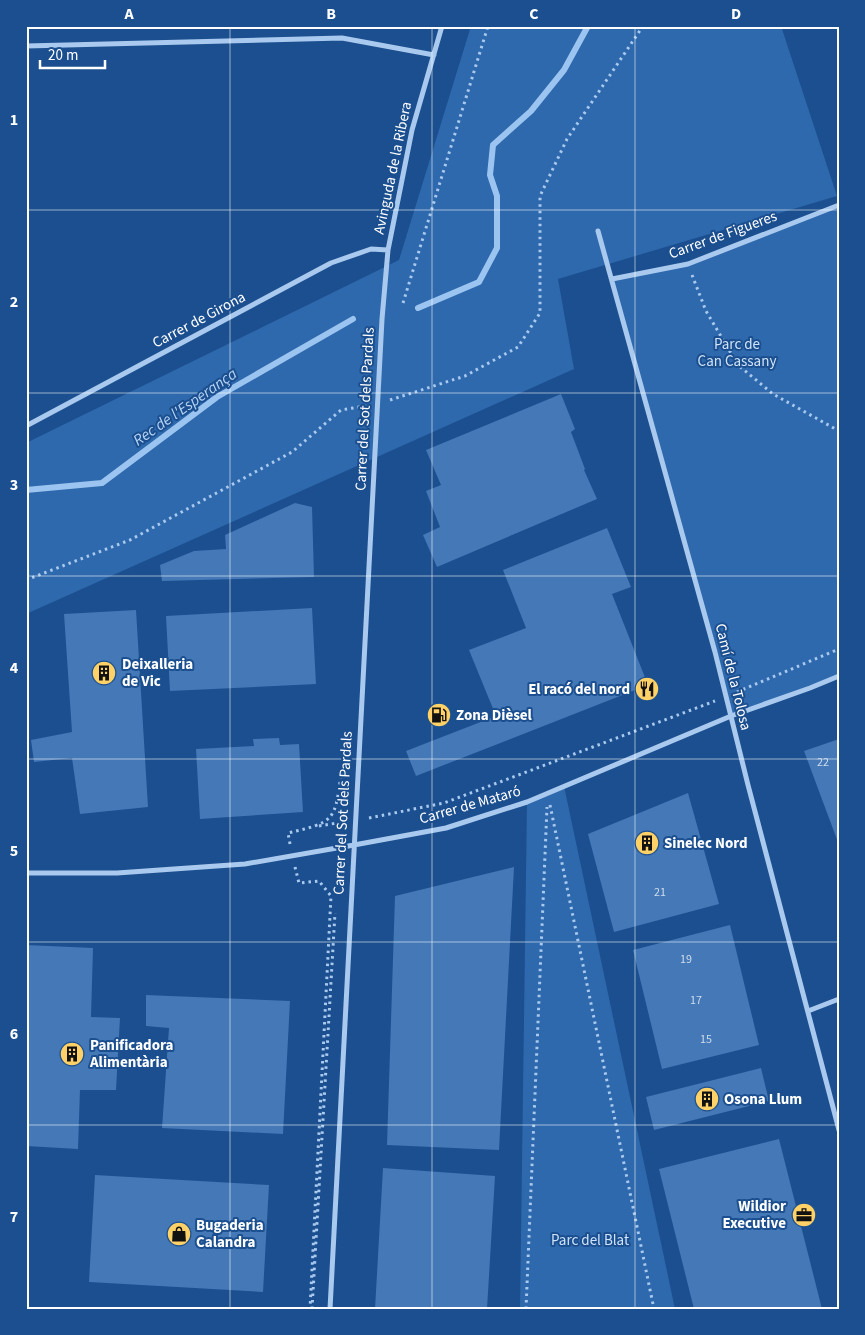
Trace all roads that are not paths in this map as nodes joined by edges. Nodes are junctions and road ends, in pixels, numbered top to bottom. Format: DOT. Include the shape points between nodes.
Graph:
graph roads {
  1 [pos="442,26"];
  2 [pos="26,46"];
  3 [pos="434,55"];
  4 [pos="839,205"];
  5 [pos="598,231"];
  6 [pos="388,250"];
  7 [pos="612,279"];
  8 [pos="382,319"];
  9 [pos="26,426"];
  10 [pos="839,676"];
  11 [pos="730,716"];
  12 [pos="354,845"];
  13 [pos="26,873"];
  14 [pos="839,999"];
  15 [pos="808,1011"];
  16 [pos="839,1130"];
  17 [pos="330,1309"];
  1 -- 3 [label="street, Avinguda de la Ribera"];
  2 -- 3 [label="street" via="342,38"];
  3 -- 6 [label="street, Avinguda de la Ribera" via="412,130"];
  4 -- 7 [label="street, Carrer de Figueres" via="688,264"];
  5 -- 7 [label="street, Camí de la Tolosa"];
  6 -- 8 [label="street, Avinguda de la Ribera"];
  6 -- 9 [label="street, Carrer de Girona" via="371,249 331,263"];
  7 -- 11 [label="street, Camí de la Tolosa"];
  8 -- 12 [label="street, Carrer del Sot dels Pardals"];
  10 -- 11 [label="street, Carrer de Mataró"];
  11 -- 12 [label="street, Carrer de Mataró" via="527,802 446,828"];
  11 -- 15 [label="street, Camí de la Tolosa"];
  12 -- 13 [label="street, Carrer de Mataró" via="245,864 117,873"];
  12 -- 17 [label="street, Carrer del Sot dels Pardals"];
  14 -- 15 [label="street"];
  15 -- 16 [label="street, Camí de la Tolosa"];
}
